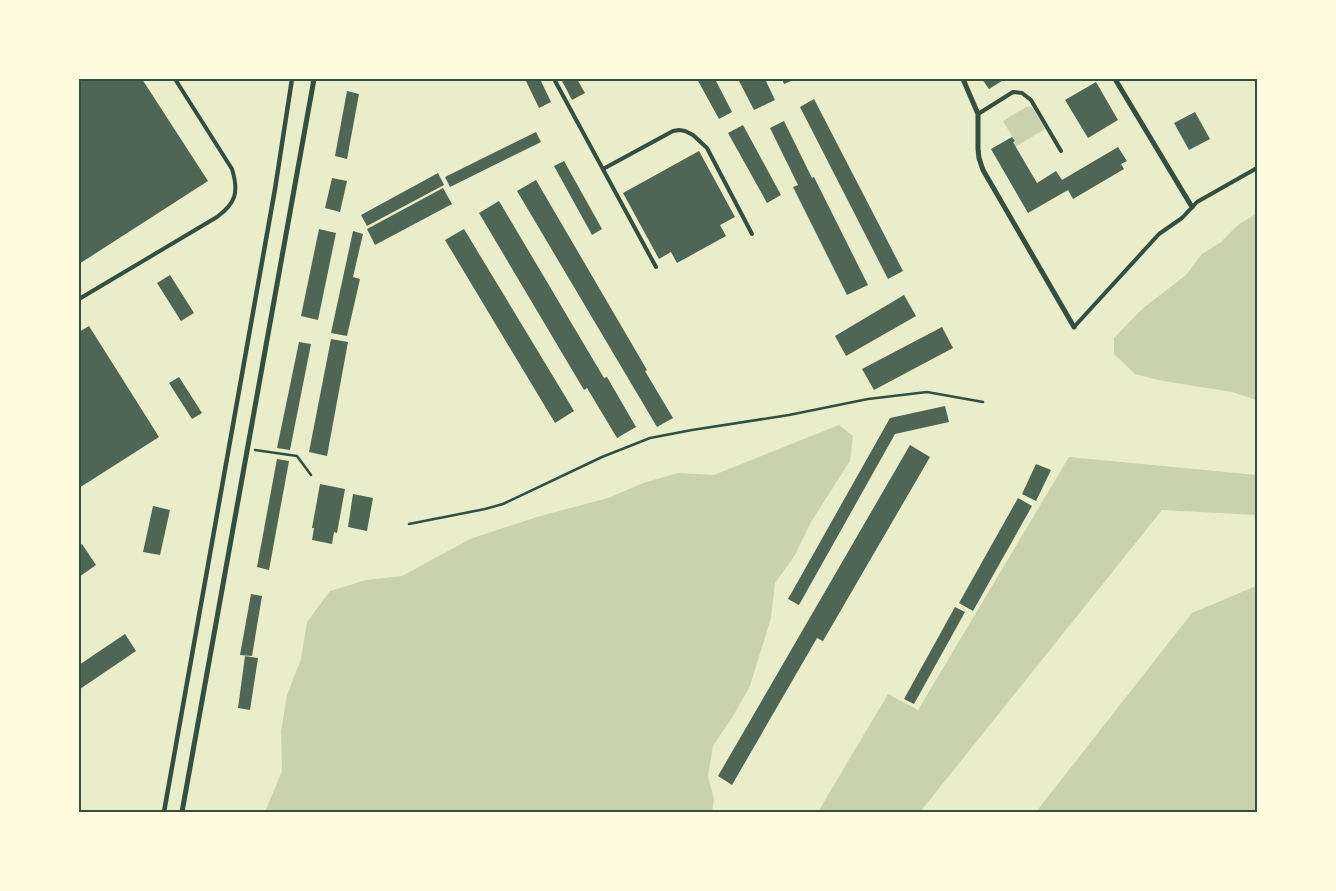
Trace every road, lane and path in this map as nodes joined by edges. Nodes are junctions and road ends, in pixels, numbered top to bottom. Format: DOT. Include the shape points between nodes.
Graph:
graph roads {
  1 [pos="175,79"];
  2 [pos="292,79"];
  3 [pos="314,79"];
  4 [pos="554,79"];
  5 [pos="963,79"];
  6 [pos="1116,79"];
  7 [pos="978,114"];
  8 [pos="1060,151"];
  9 [pos="1257,168"];
  10 [pos="603,169"];
  11 [pos="1192,207"];
  12 [pos="752,234"];
  13 [pos="656,267"];
  14 [pos="79,299"];
  15 [pos="1074,327"];
  16 [pos="983,402"];
  17 [pos="248,449"];
  18 [pos="311,475"];
  19 [pos="409,524"];
  20 [pos="164,812"];
  21 [pos="182,812"];
  1 -- 14 [label="lane" via="232,169 236,189 232,202 217,217"];
  2 -- 20 [label="street"];
  3 -- 17 [label="street"];
  4 -- 10 [label="lane"];
  5 -- 7 [label="street"];
  6 -- 11 [label="street"];
  7 -- 8 [label="lane" via="1013,92 1022,93 1031,100"];
  7 -- 15 [label="street" via="978,149 983,170"];
  9 -- 11 [label="lane"];
  10 -- 12 [label="lane" via="672,131 685,131 707,148"];
  10 -- 13 [label="lane"];
  11 -- 15 [label="lane" via="1159,234"];
  16 -- 19 [label="path" via="927,392 868,399 650,438 503,504"];
  17 -- 18 [label="path" via="297,456"];
  17 -- 21 [label="street"];
}
